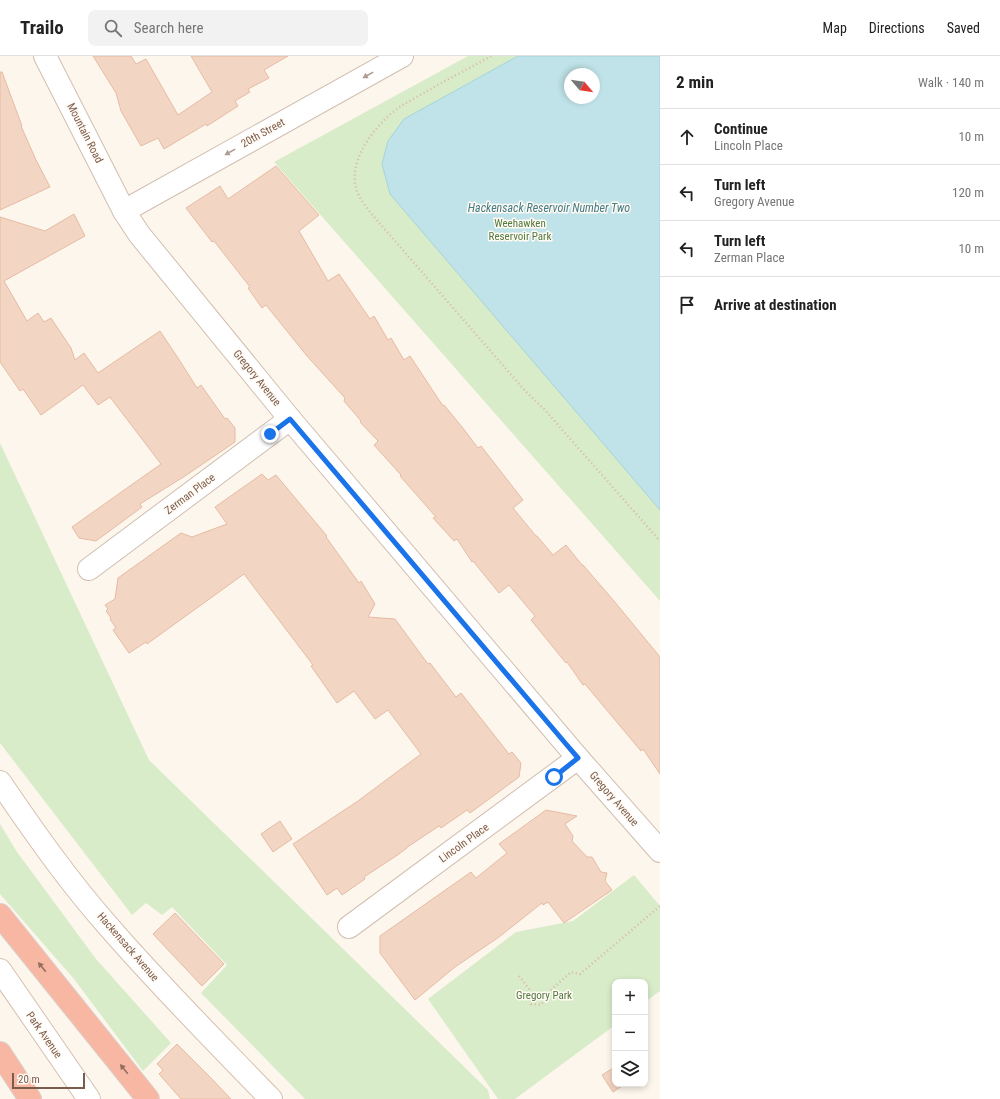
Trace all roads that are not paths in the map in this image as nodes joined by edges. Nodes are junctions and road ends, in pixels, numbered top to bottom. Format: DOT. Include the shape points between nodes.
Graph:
graph roads {
  1 [pos="45,56"];
  2 [pos="402,56"];
  3 [pos="124,211"];
  4 [pos="290,419"];
  5 [pos="89,569"];
  6 [pos="578,758"];
  7 [pos="0,782"];
  8 [pos="660,851"];
  9 [pos="0,915"];
  10 [pos="349,927"];
  11 [pos="0,970"];
  12 [pos="0,1053"];
  13 [pos="30,1099"];
  14 [pos="89,1099"];
  15 [pos="148,1099"];
  16 [pos="271,1099"];
  1 -- 3 [label="street, Mountain Road"];
  2 -- 3 [label="street, 20th Street, one-way"];
  3 -- 4 [label="street, Gregory Avenue" via="139,234"];
  4 -- 5 [label="street, Zerman Place"];
  4 -- 6 [label="street, Gregory Avenue"];
  6 -- 8 [label="street, Gregory Avenue"];
  6 -- 10 [label="street, Lincoln Place"];
  7 -- 16 [label="street, Hackensack Avenue" via="61,868 108,926"];
  15 -- 9 [label="highway, one-way"];
  11 -- 14 [label="street, Park Avenue"];
  12 -- 13 [label="highway"];
}
